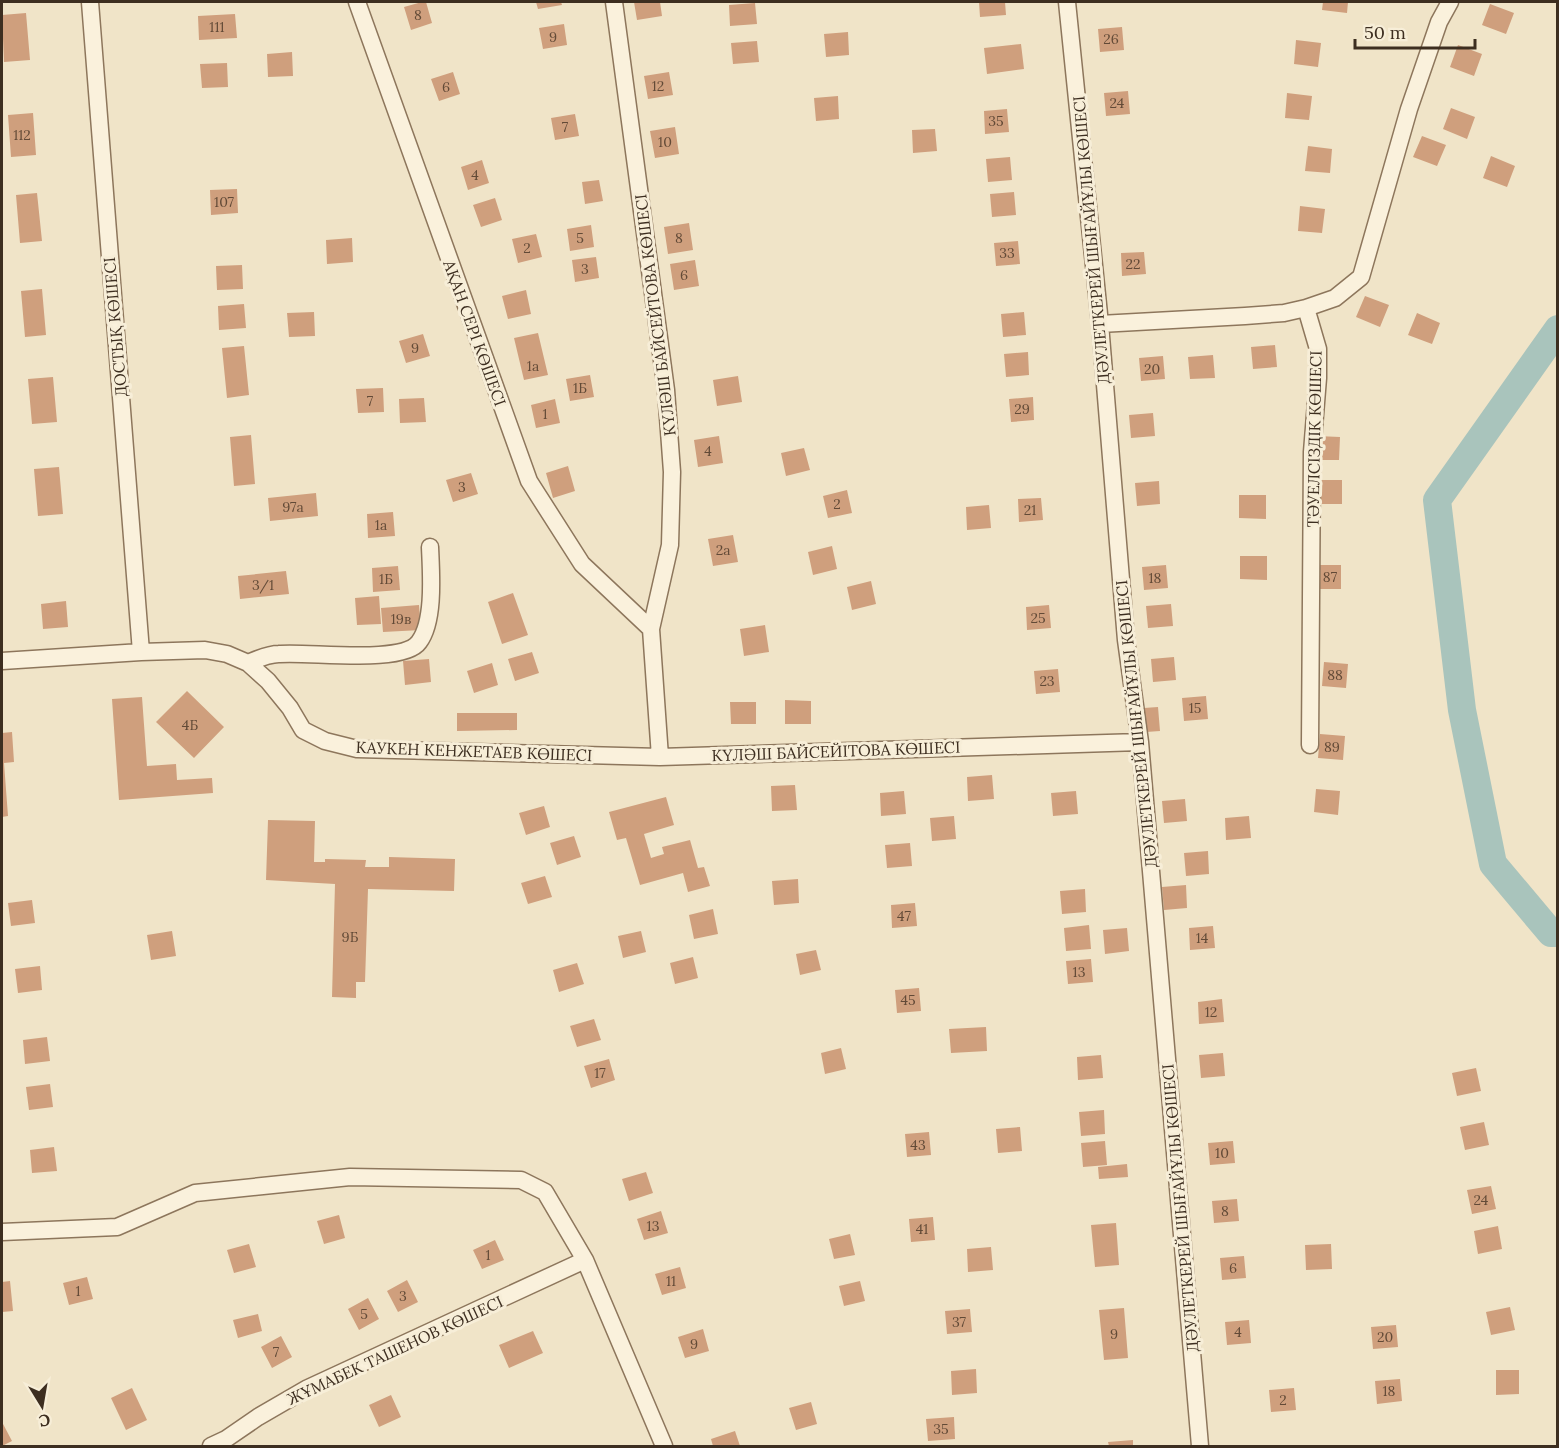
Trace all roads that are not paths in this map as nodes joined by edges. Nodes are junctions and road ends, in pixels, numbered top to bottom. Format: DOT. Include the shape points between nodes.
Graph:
graph roads {
  1 [pos="90,2"];
  2 [pos="357,2"];
  3 [pos="614,2"];
  4 [pos="1068,2"];
  5 [pos="1450,2"];
  6 [pos="1306,308"];
  7 [pos="1100,324"];
  8 [pos="430,547"];
  9 [pos="651,629"];
  10 [pos="141,652"];
  11 [pos="2,661"];
  12 [pos="248,663"];
  13 [pos="1140,742"];
  14 [pos="1310,745"];
  15 [pos="660,757"];
  16 [pos="2,1232"];
  17 [pos="585,1260"];
  18 [pos="211,1446"];
  19 [pos="664,1446"];
  20 [pos="1200,1446"];
  1 -- 10 [label="street, ДОСТЫҚ КӨШЕСІ"];
  2 -- 9 [label="street, АҚАН СЕРІ КӨШЕСІ" via="529,481 582,564"];
  3 -- 9 [label="street, КҮЛӘШ БАЙСЕЙТОВА КӨШЕСІ" via="666,390 672,472 670,545"];
  4 -- 7 [label="street, ДӘУЛЕТКЕРЕЙ ШЫҒАЙҰЛЫ КӨШЕСІ"];
  5 -- 6 [label="street" via="1439,22 1409,109 1360,278 1335,298"];
  6 -- 7 [label="street" via="1284,313"];
  6 -- 14 [label="street, ТӘУЕЛСІЗДІК КӨШЕСІ" via="1318,349 1312,452"];
  7 -- 13 [label="street, ДӘУЛЕТКЕРЕЙ ШЫҒАЙҰЛЫ КӨШЕСІ" via="1126,640"];
  8 -- 12 [label="street" via="431,601 421,640 415,647 377,655 283,653"];
  9 -- 15 [label="street"];
  10 -- 11 [label="street, КАУКЕН КЕНЖЕТАЕВ КӨШЕСІ"];
  10 -- 12 [label="street, КАУКЕН КЕНЖЕТАЕВ КӨШЕСІ" via="205,650"];
  12 -- 15 [label="street, КАУКЕН КЕНЖЕТАЕВ КӨШЕСІ" via="290,708 303,730 357,749"];
  13 -- 15 [label="street, КҮЛӘШ БАЙСЕЙІТОВА КӨШЕСІ"];
  13 -- 20 [label="street, ДӘУЛЕТКЕРЕЙ ШЫҒАЙҰЛЫ КӨШЕСІ"];
  16 -- 17 [label="street" via="117,1227 195,1193 350,1178 521,1180 545,1192"];
  17 -- 18 [label="street, ЖҰМАБЕК ТАШЕНОВ КӨШЕСІ" via="308,1388"];
  17 -- 19 [label="street"];
}
